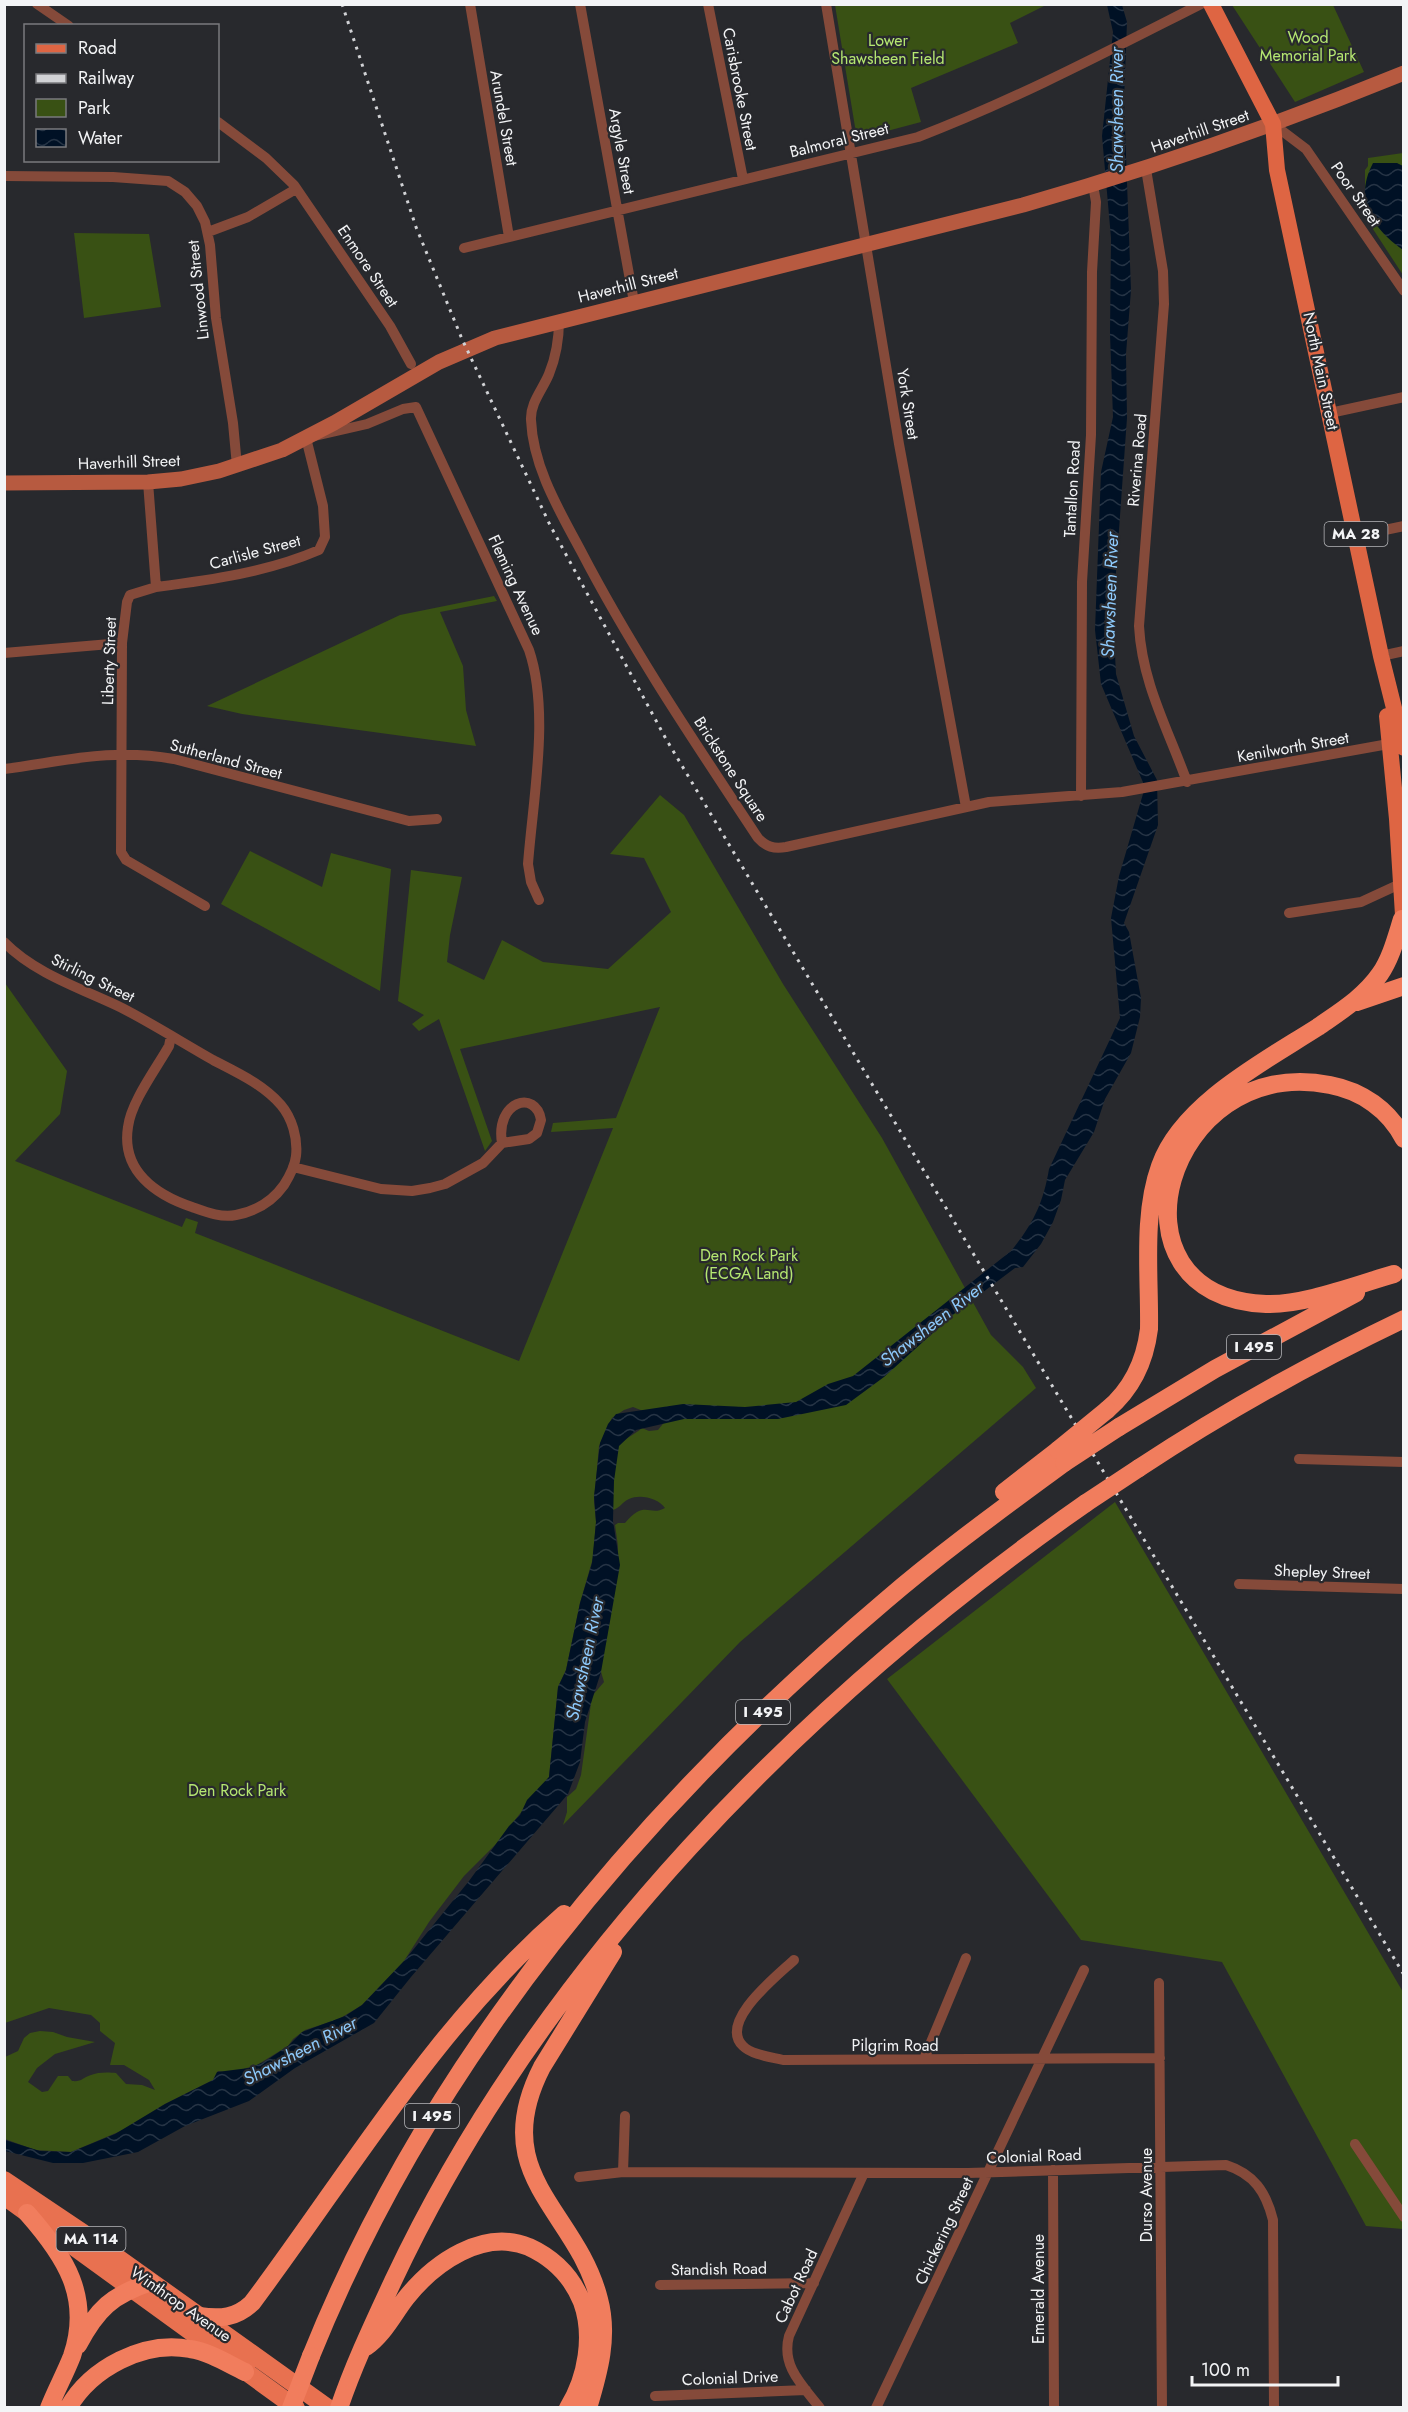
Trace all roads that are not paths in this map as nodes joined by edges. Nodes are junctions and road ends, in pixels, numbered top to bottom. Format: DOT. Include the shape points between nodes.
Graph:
graph roads {
  1 [pos="37,4"];
  2 [pos="470,4"];
  3 [pos="580,4"];
  4 [pos="708,4"];
  5 [pos="826,4"];
  6 [pos="1201,4"];
  7 [pos="1211,4"];
  8 [pos="66,24"];
  9 [pos="1404,73"];
  10 [pos="219,123"];
  11 [pos="1273,124"];
  12 [pos="850,153"];
  13 [pos="1140,171"];
  14 [pos="4,176"];
  15 [pos="743,179"];
  16 [pos="1097,184"];
  17 [pos="296,189"];
  18 [pos="617,210"];
  19 [pos="208,232"];
  20 [pos="509,237"];
  21 [pos="867,244"];
  22 [pos="464,248"];
  23 [pos="1404,291"];
  24 [pos="634,302"];
  25 [pos="559,320"];
  26 [pos="411,364"];
  27 [pos="1404,397"];
  28 [pos="1330,413"];
  29 [pos="306,438"];
  30 [pos="237,465"];
  31 [pos="148,482"];
  32 [pos="4,483"];
  33 [pos="1404,525"];
  34 [pos="1356,536"];
  35 [pos="156,587"];
  36 [pos="122,643"];
  37 [pos="1404,651"];
  38 [pos="4,653"];
  39 [pos="1381,656"];
  40 [pos="1400,743"];
  41 [pos="121,754"];
  42 [pos="4,769"];
  43 [pos="1188,782"];
  44 [pos="1082,796"];
  45 [pos="966,807"];
  46 [pos="437,819"];
  47 [pos="1400,885"];
  48 [pos="539,900"];
  49 [pos="206,906"];
  50 [pos="1289,913"];
  51 [pos="1403,925"];
  52 [pos="4,942"];
  53 [pos="1404,986"];
  54 [pos="1352,1004"];
  55 [pos="171,1036"];
  56 [pos="1404,1139"];
  57 [pos="502,1143"];
  58 [pos="292,1167"];
  59 [pos="1399,1272"];
  60 [pos="1398,1322"];
  61 [pos="1061,1457"];
  62 [pos="1299,1459"];
  63 [pos="1404,1462"];
  64 [pos="1239,1584"];
  65 [pos="1404,1589"];
  66 [pos="588,1899"];
  67 [pos="632,1916"];
  68 [pos="966,1958"];
  69 [pos="794,1960"];
  70 [pos="1084,1970"];
  71 [pos="1160,1983"];
  72 [pos="1042,2058"];
  73 [pos="1160,2058"];
  74 [pos="924,2059"];
  75 [pos="625,2116"];
  76 [pos="1355,2144"];
  77 [pos="1160,2167"];
  78 [pos="1053,2170"];
  79 [pos="623,2172"];
  80 [pos="988,2172"];
  81 [pos="864,2173"];
  82 [pos="579,2177"];
  83 [pos="4,2180"];
  84 [pos="4,2196"];
  85 [pos="27,2213"];
  86 [pos="1404,2217"];
  87 [pos="151,2282"];
  88 [pos="814,2283"];
  89 [pos="660,2285"];
  90 [pos="132,2289"];
  91 [pos="199,2316"];
  92 [pos="362,2349"];
  93 [pos="72,2354"];
  94 [pos="245,2372"];
  95 [pos="806,2390"];
  96 [pos="655,2396"];
  97 [pos="49,2408"];
  98 [pos="68,2408"];
  99 [pos="291,2408"];
  100 [pos="296,2408"];
  101 [pos="328,2408"];
  102 [pos="339,2408"];
  103 [pos="568,2408"];
  104 [pos="588,2408"];
  105 [pos="820,2408"];
  106 [pos="876,2408"];
  107 [pos="1054,2408"];
  108 [pos="1162,2408"];
  109 [pos="1274,2408"];
  1 -- 8 [label="street"];
  2 -- 20 [label="street, Arundel Street"];
  3 -- 18 [label="street, Argyle Street"];
  4 -- 15 [label="street, Carisbrooke Street"];
  5 -- 12 [label="street, York Street"];
  6 -- 12 [label="street, Balmoral Street" via="1099,57 931,132"];
  7 -- 11 [label="main road, North Main Street / MA 28"];
  9 -- 11 [label="main road, Haverhill Street"];
  10 -- 17 [label="street, Enmore Street" via="266,158"];
  11 -- 13 [label="main road, Haverhill Street"];
  11 -- 23 [label="street, Poor Street" via="1306,149"];
  11 -- 28 [label="main road, North Main Street / MA 28" via="1277,170"];
  12 -- 15 [label="street, Balmoral Street"];
  12 -- 21 [label="street, York Street"];
  13 -- 16 [label="main road, Haverhill Street"];
  13 -- 43 [label="street, Riverina Road" via="1164,288 1139,633 1148,682"];
  14 -- 19 [label="street, Linwood Street" via="168,181 197,206"];
  15 -- 18 [label="street, Balmoral Street"];
  16 -- 21 [label="main road, Haverhill Street"];
  16 -- 44 [label="street, Tantallon Road" via="1091,435 1082,582"];
  17 -- 19 [label="street" via="248,217"];
  17 -- 26 [label="street, Enmore Street" via="380,310"];
  18 -- 20 [label="street, Balmoral Street"];
  18 -- 24 [label="street, Argyle Street"];
  19 -- 30 [label="street, Linwood Street" via="217,330"];
  20 -- 22 [label="street, Balmoral Street"];
  21 -- 24 [label="main road, Haverhill Street"];
  21 -- 45 [label="street, York Street" via="901,455"];
  24 -- 25 [label="main road, Haverhill Street"];
  25 -- 29 [label="main road, Haverhill Street" via="461,351"];
  25 -- 45 [label="street, Brickstone Square" via="552,364 531,412 543,476 608,603 758,838 768,846 781,848"];
  27 -- 28 [label="street"];
  28 -- 34 [label="main road, North Main Street / MA 28"];
  29 -- 30 [label="main road, Haverhill Street"];
  29 -- 35 [label="street, Carlisle Street" via="323,506 325,537 318,550 214,580"];
  29 -- 48 [label="street, Fleming Avenue" via="367,424 416,407 536,670 540,699 528,864"];
  30 -- 31 [label="main road, Haverhill Street" via="181,479"];
  31 -- 32 [label="main road, Haverhill Street"];
  31 -- 35 [label="street"];
  33 -- 34 [label="street"];
  34 -- 39 [label="main road, North Main Street / MA 28"];
  35 -- 36 [label="street, Liberty Street" via="130,595"];
  36 -- 38 [label="street"];
  36 -- 41 [label="street, Liberty Street"];
  37 -- 39 [label="street"];
  39 -- 40 [label="main road, MA 28"];
  40 -- 43 [label="street, Kenilworth Street"];
  40 -- 47 [label="main road, MA 28"];
  41 -- 42 [label="street, Sutherland Street" via="58,759"];
  41 -- 46 [label="street, Sutherland Street" via="174,759 409,821"];
  41 -- 49 [label="street, Liberty Street" via="122,852 126,860"];
  43 -- 44 [label="street, Brickstone Square"];
  44 -- 45 [label="street, Brickstone Square" via="1008,800"];
  47 -- 50 [label="street" via="1362,902"];
  47 -- 51 [label="main road, MA 28"];
  51 -- 54 [label="highway" via="1376,980"];
  52 -- 55 [label="street, Stirling Street" via="26,960"];
  53 -- 54 [label="highway"];
  54 -- 61 [label="highway, bridge" via="1212,1098 1185,1123 1171,1143 1160,1165 1151,1201 1146,1348 1131,1382"];
  55 -- 58 [label="street, Stirling Street" via="255,1083 280,1104 291,1120 296,1139"];
  55 -- 58 [label="street, Stirling Street" via="128,1127 128,1148 138,1173 168,1199 219,1216 234,1216 261,1207 275,1197"];
  56 -- 59 [label="highway" via="1378,1106 1353,1092 1311,1082 1267,1086 1225,1105 1199,1129 1176,1168 1167,1203 1170,1235 1184,1265 1205,1284 1230,1297 1286,1303"];
  57 -- 58 [label="street" via="465,1174 445,1184 412,1191 381,1189"];
  59 -- 61 [label="highway, I 495, bridge" via="1264,1341"];
  60 -- 67 [label="highway, I 495, bridge" via="1240,1404 1011,1556 869,1672 801,1734"];
  61 -- 66 [label="highway, I 495" via="1004,1492 967,1534 833,1646 693,1780"];
  62 -- 63 [label="street"];
  64 -- 65 [label="street, Shepley Street"];
  66 -- 91 [label="highway" via="568,1911 526,1950 449,2033 393,2104 252,2303 227,2318"];
  66 -- 99 [label="highway, I 495, bridge" via="510,1998 440,2101 353,2260"];
  67 -- 92 [label="highway, I 495" via="557,2010 484,2113 418,2228"];
  67 -- 104 [label="highway" via="542,2067 525,2114 525,2147 533,2176 581,2257 599,2298 602,2350"];
  68 -- 74 [label="street"];
  69 -- 74 [label="street, Pilgrim Road" via="739,2016 737,2033 746,2049 783,2060"];
  70 -- 72 [label="street, Chickering Street"];
  71 -- 73 [label="street, Durso Avenue"];
  72 -- 73 [label="street, Pilgrim Road"];
  72 -- 74 [label="street, Pilgrim Road"];
  72 -- 80 [label="street, Chickering Street"];
  73 -- 77 [label="street, Durso Avenue"];
  75 -- 79 [label="street"];
  76 -- 86 [label="street"];
  77 -- 78 [label="street, Colonial Road"];
  77 -- 108 [label="street, Durso Avenue"];
  77 -- 109 [label="street, Colonial Road" via="1226,2165 1254,2179 1263,2192 1272,2220"];
  78 -- 80 [label="street, Colonial Road"];
  78 -- 107 [label="street, Emerald Avenue"];
  79 -- 81 [label="street, Colonial Road"];
  79 -- 82 [label="street, Colonial Road"];
  80 -- 81 [label="street, Colonial Road"];
  80 -- 106 [label="street, Chickering Street"];
  81 -- 88 [label="street, Cabot Road"];
  83 -- 87 [label="highway, Winthrop Avenue / MA 114"];
  84 -- 85 [label="highway, Winthrop Avenue / MA 114"];
  85 -- 90 [label="highway, Winthrop Avenue / MA 114"];
  85 -- 93 [label="highway" via="57,2249 74,2282 78,2317"];
  87 -- 90 [label="highway"];
  87 -- 91 [label="highway, Winthrop Avenue / MA 114"];
  88 -- 89 [label="street, Standish Road"];
  88 -- 95 [label="street, Cabot Road" via="786,2347 787,2360"];
  90 -- 93 [label="highway" via="101,2310"];
  90 -- 94 [label="highway, Winthrop Avenue / MA 114"];
  91 -- 101 [label="highway, Winthrop Avenue / MA 114"];
  92 -- 102 [label="highway, I 495"];
  92 -- 103 [label="highway" via="380,2338 408,2296 441,2263 476,2246 495,2242 524,2245 561,2269 571,2280 586,2312 587,2348 582,2379"];
  93 -- 97 [label="highway"];
  94 -- 98 [label="highway" via="191,2349 154,2349 111,2365 83,2388"];
  94 -- 100 [label="highway, Winthrop Avenue / MA 114"];
  95 -- 96 [label="street, Colonial Drive"];
  95 -- 105 [label="street, Cabot Road"];
}
